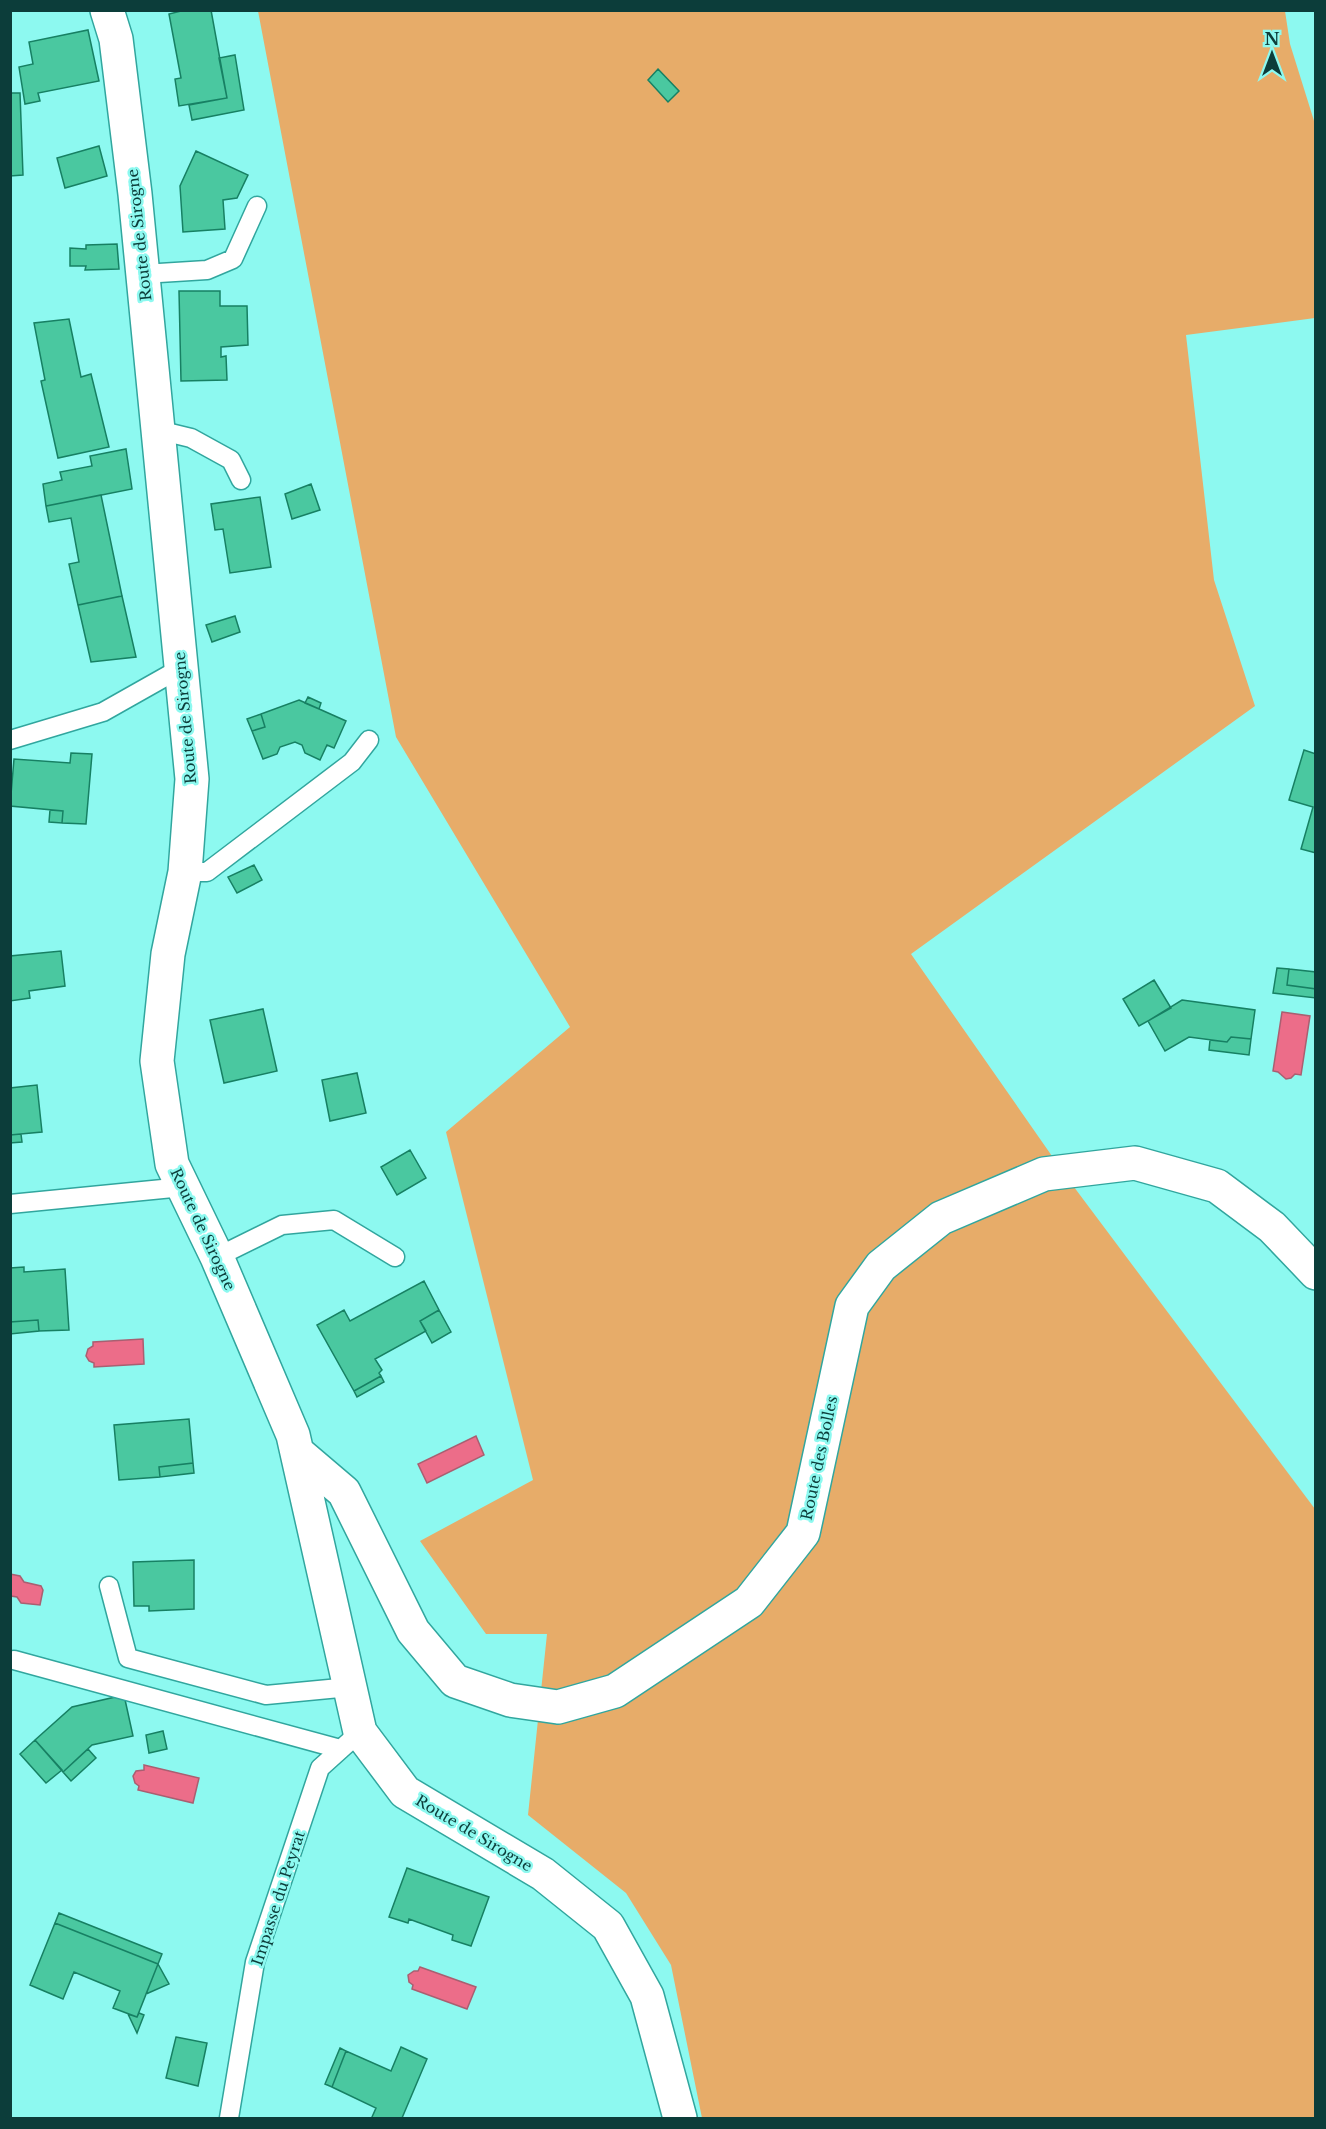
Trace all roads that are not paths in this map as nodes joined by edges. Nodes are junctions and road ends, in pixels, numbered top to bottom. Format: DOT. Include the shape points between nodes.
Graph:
graph roads {
  1 [pos="107,10"];
  2 [pos="258,206"];
  3 [pos="143,274"];
  4 [pos="158,430"];
  5 [pos="241,480"];
  6 [pos="181,669"];
  7 [pos="10,740"];
  8 [pos="369,740"];
  9 [pos="185,872"];
  10 [pos="183,1187"];
  11 [pos="10,1204"];
  12 [pos="217,1257"];
  13 [pos="396,1257"];
  14 [pos="1316,1273"];
  15 [pos="297,1452"];
  16 [pos="109,1586"];
  17 [pos="14,1660"];
  18 [pos="350,1687"];
  19 [pos="350,1741"];
  20 [pos="229,2118"];
  21 [pos="680,2118"];
  1 -- 3 [label="street, Route de Sirogne" via="116,39"];
  2 -- 3 [label="lane" via="232,259 207,270"];
  3 -- 4 [label="street, Route de Sirogne"];
  4 -- 5 [label="lane" via="191,438 231,460"];
  4 -- 6 [label="street, Route de Sirogne"];
  6 -- 7 [label="lane" via="104,712"];
  6 -- 9 [label="street, Route de Sirogne" via="192,779"];
  8 -- 9 [label="lane" via="352,762 207,872"];
  9 -- 10 [label="street, Route de Sirogne" via="168,954 157,1061 172,1164"];
  10 -- 11 [label="lane"];
  10 -- 12 [label="street, Route de Sirogne"];
  12 -- 13 [label="lane" via="282,1225 334,1220"];
  12 -- 15 [label="street, Route de Sirogne"];
  14 -- 15 [label="street, Route des Bolles" via="1272,1227 1216,1186 1135,1163 1044,1174 941,1218 881,1266 852,1306 803,1533 749,1602 615,1691 558,1707 510,1700 455,1681 413,1631 344,1492"];
  15 -- 18 [label="street, Route de Sirogne"];
  16 -- 18 [label="lane" via="128,1658 266,1695"];
  17 -- 19 [label="lane"];
  18 -- 19 [label="street, Route de Sirogne"];
  19 -- 20 [label="lane, Impasse du Peyrat" via="320,1768 255,1962"];
  19 -- 21 [label="street, Route de Sirogne" via="405,1792 543,1874 608,1926 647,1996"];
}
